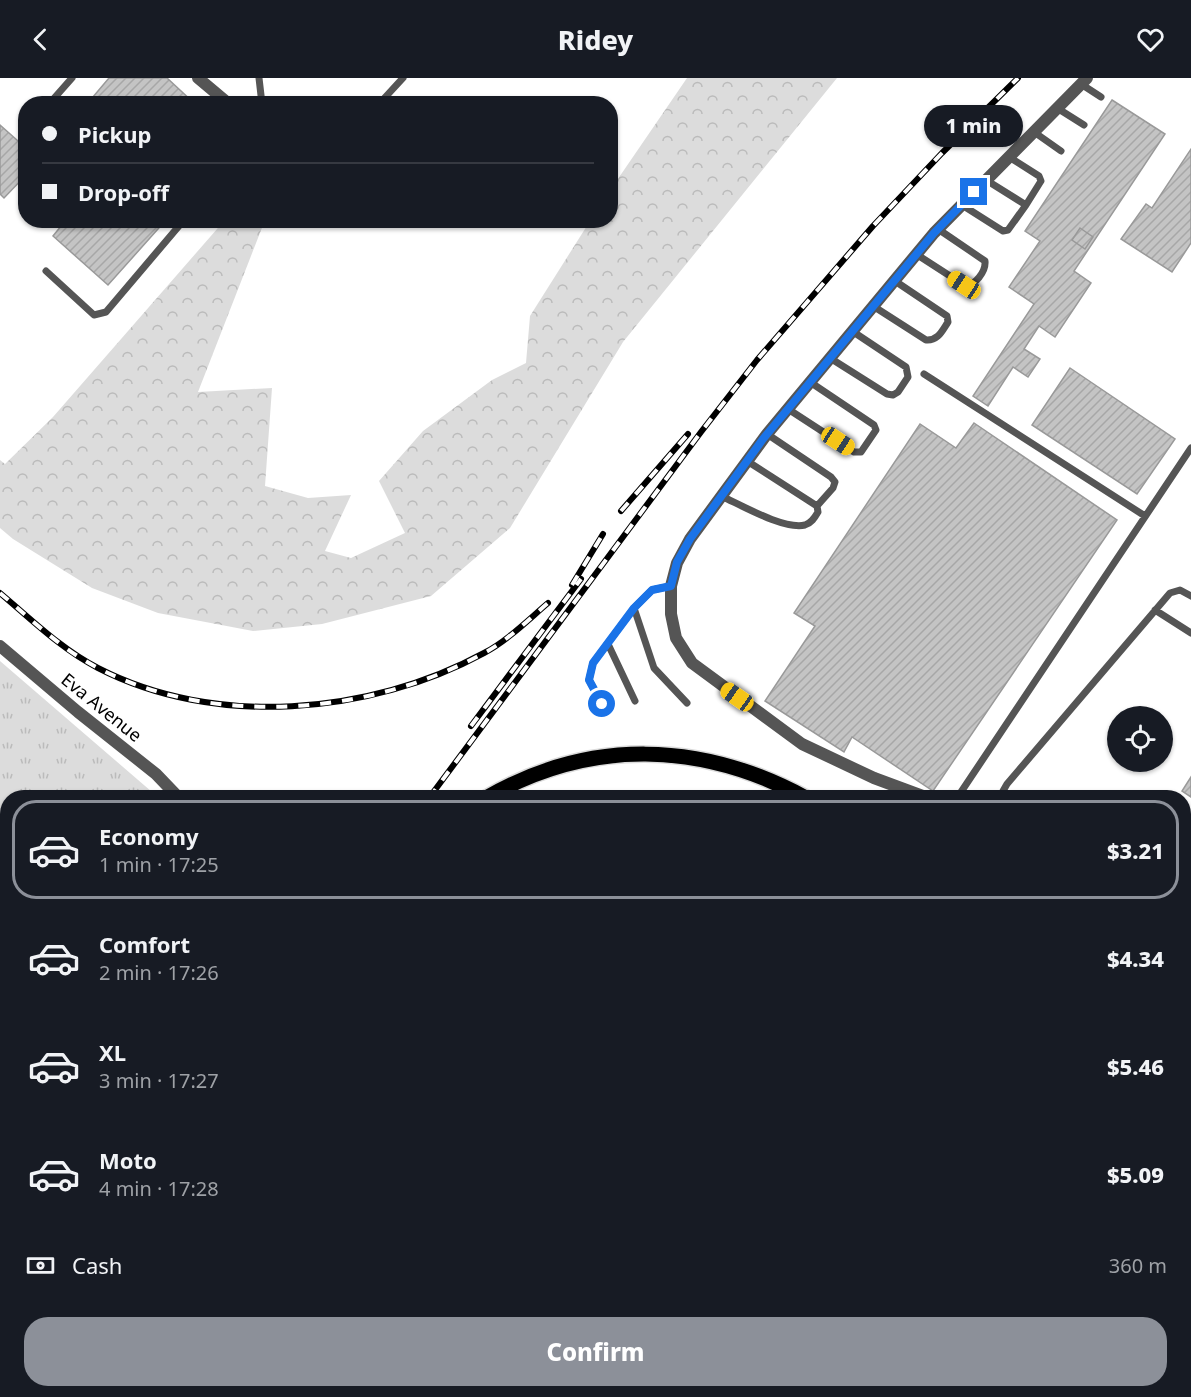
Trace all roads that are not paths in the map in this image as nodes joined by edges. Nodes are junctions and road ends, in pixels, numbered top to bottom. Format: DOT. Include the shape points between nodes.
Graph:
graph roads {
  1 [pos="72,78"];
  2 [pos="198,78"];
  3 [pos="259,78"];
  4 [pos="403,78"];
  5 [pos="1084,81"];
  6 [pos="56,96"];
  7 [pos="219,96"];
  8 [pos="261,96"];
  9 [pos="386,96"];
  10 [pos="1101,97"];
  11 [pos="1058,108"];
  12 [pos="1083,125"];
  13 [pos="1034,132"];
  14 [pos="1061,151"];
  15 [pos="1009,157"];
  16 [pos="986,180"];
  17 [pos="962,204"];
  18 [pos="1026,205"];
  19 [pos="176,228"];
  20 [pos="938,229"];
  21 [pos="916,254"];
  22 [pos="46,271"];
  23 [pos="895,280"];
  24 [pos="873,306"];
  25 [pos="852,331"];
  26 [pos="830,358"];
  27 [pos="924,374"];
  28 [pos="810,382"];
  29 [pos="788,409"];
  30 [pos="767,434"];
  31 [pos="1191,448"];
  32 [pos="747,461"];
  33 [pos="721,496"];
  34 [pos="817,506"];
  35 [pos="1145,516"];
  36 [pos="671,586"];
  37 [pos="1191,596"];
  38 [pos="634,608"];
  39 [pos="1155,610"];
  40 [pos="1191,633"];
  41 [pos="608,644"];
  42 [pos="0,646"];
  43 [pos="635,701"];
  44 [pos="687,703"];
  45 [pos="602,704"];
  46 [pos="171,790"];
  47 [pos="500,790"];
  48 [pos="790,790"];
  49 [pos="906,790"];
  50 [pos="962,790"];
  51 [pos="1004,790"];
  1 -- 6 [label="lane"];
  2 -- 7 [label="street"];
  3 -- 8 [label="lane"];
  4 -- 9 [label="lane"];
  5 -- 10 [label="lane"];
  5 -- 11 [label="street"];
  11 -- 12 [label="lane"];
  11 -- 13 [label="street"];
  13 -- 14 [label="lane"];
  13 -- 15 [label="street"];
  15 -- 16 [label="street"];
  15 -- 18 [label="lane" via="1041,181"];
  16 -- 17 [label="street"];
  16 -- 18 [label="lane"];
  17 -- 18 [label="lane" via="1003,231 1012,227"];
  17 -- 20 [label="street"];
  19 -- 22 [label="lane" via="106,312 94,315"];
  20 -- 21 [label="street"];
  20 -- 21 [label="lane" via="985,261 986,266 974,284 964,285"];
  21 -- 23 [label="street"];
  23 -- 24 [label="street"];
  23 -- 24 [label="lane" via="947,316 948,322 938,337 926,340"];
  24 -- 25 [label="street"];
  25 -- 26 [label="street"];
  25 -- 26 [label="lane" via="906,367 908,377 898,392 887,394"];
  26 -- 28 [label="street"];
  27 -- 35 [label="lane"];
  28 -- 29 [label="street"];
  28 -- 29 [label="lane" via="874,424 876,430 861,452 854,452"];
  29 -- 30 [label="street"];
  30 -- 32 [label="street"];
  30 -- 34 [label="lane" via="835,482"];
  31 -- 35 [label="lane"];
  32 -- 33 [label="street"];
  32 -- 34 [label="lane"];
  33 -- 34 [label="lane" via="791,525 805,525 813,520"];
  33 -- 36 [label="street" via="677,562"];
  35 -- 50 [label="lane"];
  36 -- 38 [label="lane" via="652,590"];
  36 -- 49 [label="street" via="676,638 692,663 802,744"];
  37 -- 39 [label="lane" via="1175,590"];
  38 -- 41 [label="lane"];
  38 -- 44 [label="lane" via="654,668"];
  39 -- 40 [label="lane"];
  39 -- 51 [label="lane"];
  41 -- 43 [label="lane"];
  41 -- 45 [label="lane" via="593,663 589,680"];
  42 -- 46 [label="street, Eva Avenue"];
  47 -- 48 [label="main road" via="553,767 592,758 641,754 720,764"];
}
